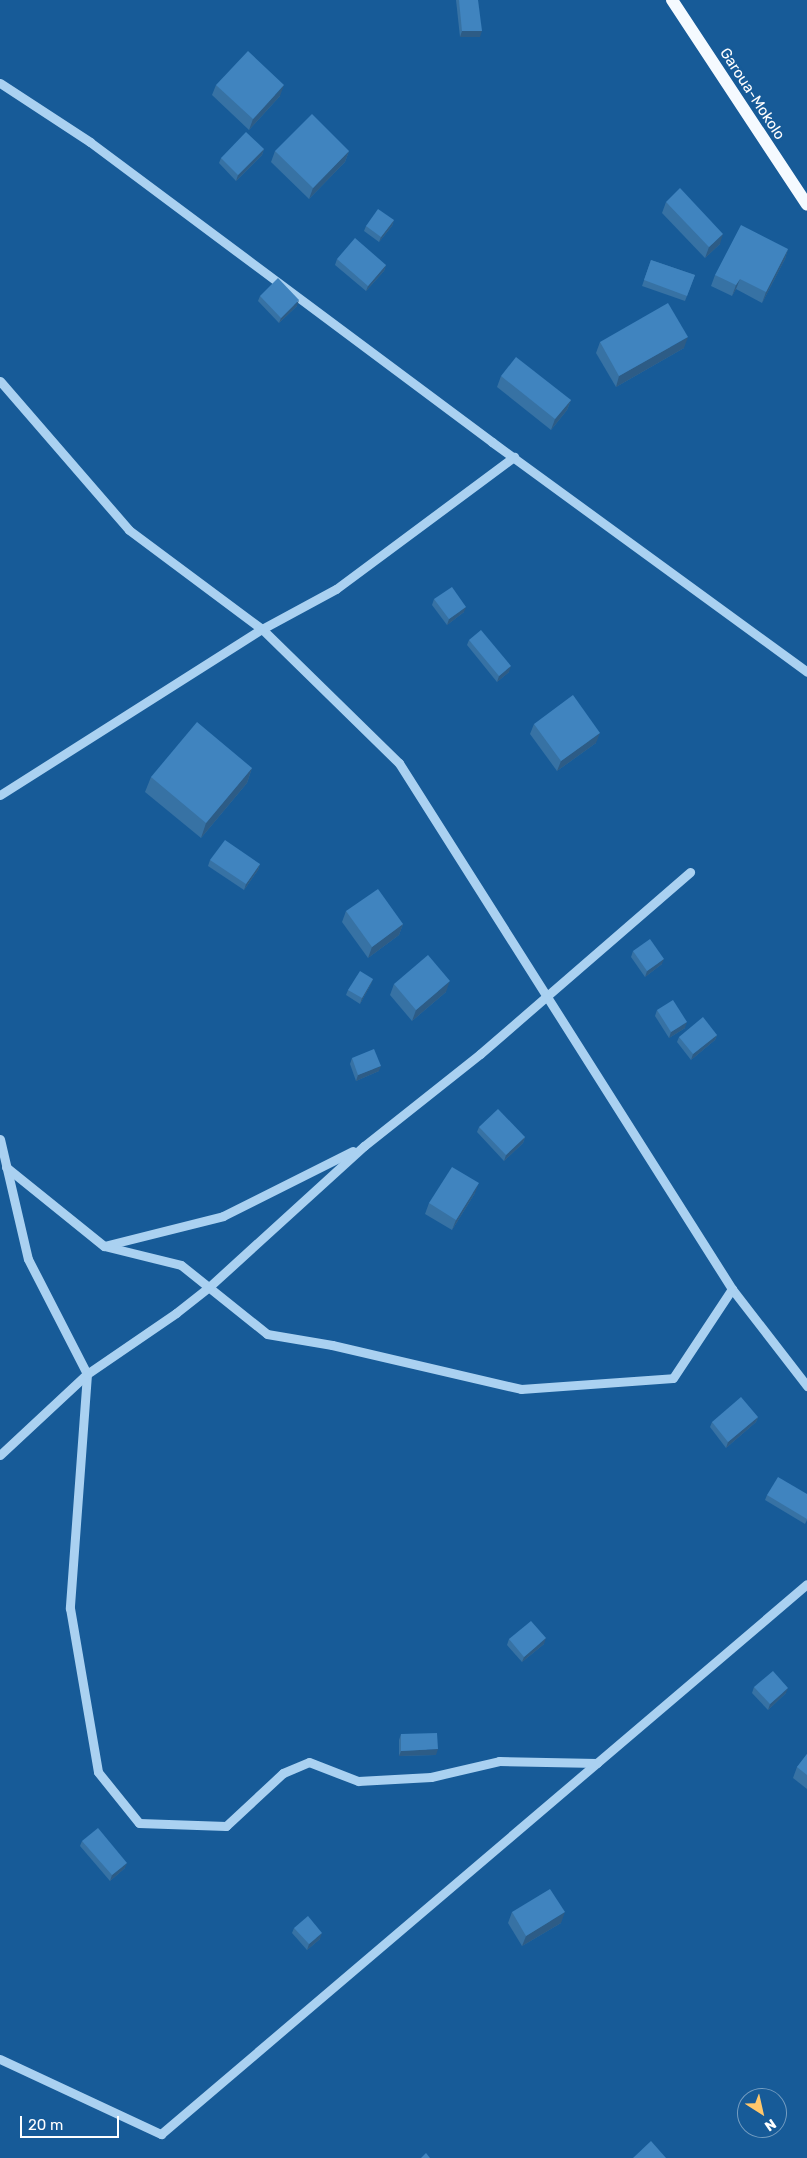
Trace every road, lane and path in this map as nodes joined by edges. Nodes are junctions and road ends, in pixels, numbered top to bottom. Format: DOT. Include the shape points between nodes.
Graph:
graph roads {
  1 [pos="672,0"];
  2 [pos="0,83"];
  3 [pos="807,204"];
  4 [pos="0,382"];
  5 [pos="514,458"];
  6 [pos="262,629"];
  7 [pos="807,672"];
  8 [pos="0,795"];
  9 [pos="690,872"];
  10 [pos="546,996"];
  11 [pos="0,1139"];
  12 [pos="364,1146"];
  13 [pos="3,1165"];
  14 [pos="104,1246"];
  15 [pos="209,1287"];
  16 [pos="732,1289"];
  17 [pos="87,1374"];
  18 [pos="807,1386"];
  19 [pos="0,1455"];
  20 [pos="807,1584"];
  21 [pos="597,1763"];
  22 [pos="0,2059"];
  1 -- 3 [label="main road, Garoua-Mokolo"];
  2 -- 5 [label="street" via="90,142"];
  4 -- 6 [label="street" via="129,530"];
  5 -- 6 [label="street" via="336,589"];
  5 -- 7 [label="street"];
  6 -- 8 [label="street"];
  6 -- 10 [label="street" via="399,763"];
  9 -- 10 [label="street"];
  10 -- 12 [label="street" via="480,1054"];
  10 -- 16 [label="street"];
  11 -- 13 [label="street"];
  12 -- 14 [label="street" via="223,1216"];
  12 -- 15 [label="street"];
  13 -- 14 [label="street"];
  13 -- 17 [label="street" via="28,1259"];
  14 -- 15 [label="street" via="181,1265"];
  15 -- 16 [label="street" via="267,1334 332,1345 521,1389 673,1378"];
  15 -- 17 [label="street"];
  16 -- 18 [label="street"];
  17 -- 19 [label="street"];
  17 -- 21 [label="street" via="70,1608 98,1772 138,1823 226,1826 283,1773 309,1762 358,1781 431,1777 499,1761"];
  20 -- 21 [label="street"];
  21 -- 22 [label="street" via="160,2134"];
}
